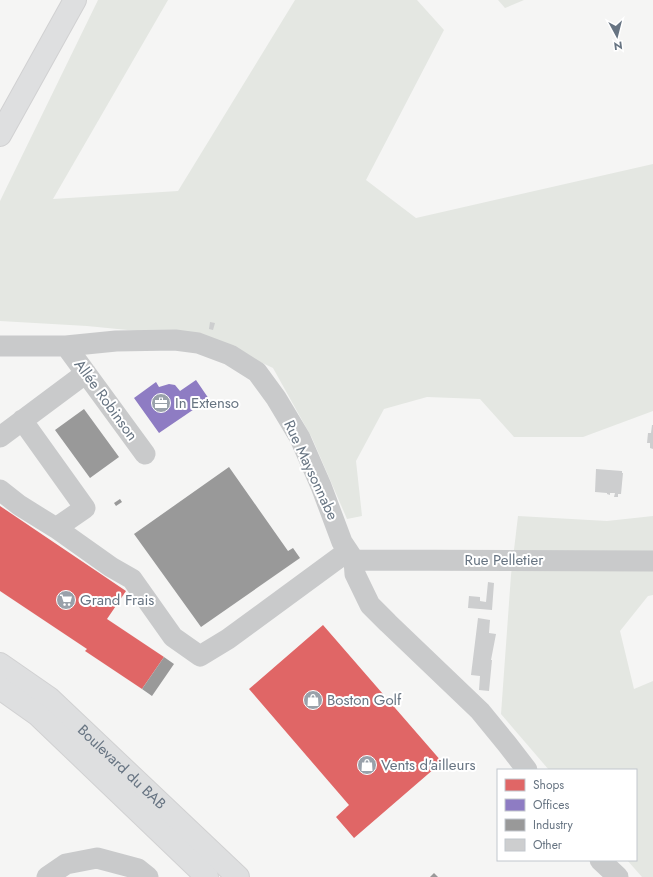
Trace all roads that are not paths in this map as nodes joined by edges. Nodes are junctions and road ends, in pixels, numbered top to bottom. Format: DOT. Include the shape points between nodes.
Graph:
graph roads {
  1 [pos="75,0"];
  2 [pos="0,135"];
  3 [pos="0,346"];
  4 [pos="66,346"];
  5 [pos="86,373"];
  6 [pos="22,420"];
  7 [pos="0,437"];
  8 [pos="145,454"];
  9 [pos="0,490"];
  10 [pos="56,528"];
  11 [pos="351,556"];
  12 [pos="653,561"];
  13 [pos="0,664"];
  14 [pos="0,688"];
  15 [pos="526,769"];
  16 [pos="601,861"];
  17 [pos="48,877"];
  18 [pos="148,877"];
  19 [pos="207,877"];
  20 [pos="238,877"];
  21 [pos="618,877"];
  1 -- 2 [label="main road"];
  3 -- 4 [label="street, Rue Maysonnabe"];
  4 -- 5 [label="street, Allée Robinson"];
  4 -- 11 [label="street, Rue Maysonnabe" via="116,341 174,340 198,343 230,355 257,372 300,438 342,542"];
  5 -- 6 [label="street"];
  5 -- 8 [label="street, Allée Robinson"];
  6 -- 7 [label="street"];
  6 -- 10 [label="street" via="85,508"];
  9 -- 10 [label="street"];
  10 -- 11 [label="street" via="132,579 173,637 200,656"];
  11 -- 12 [label="street, Rue Pelletier"];
  11 -- 15 [label="street, Rue Maysonnabe" via="355,574 370,605 480,711"];
  13 -- 20 [label="main road, Boulevard du BAB" via="49,698"];
  14 -- 19 [label="main road, Boulevard du BAB" via="38,715"];
  16 -- 21 [label="street"];
  17 -- 18 [label="street" via="66,864 97,858 138,869"];
}
